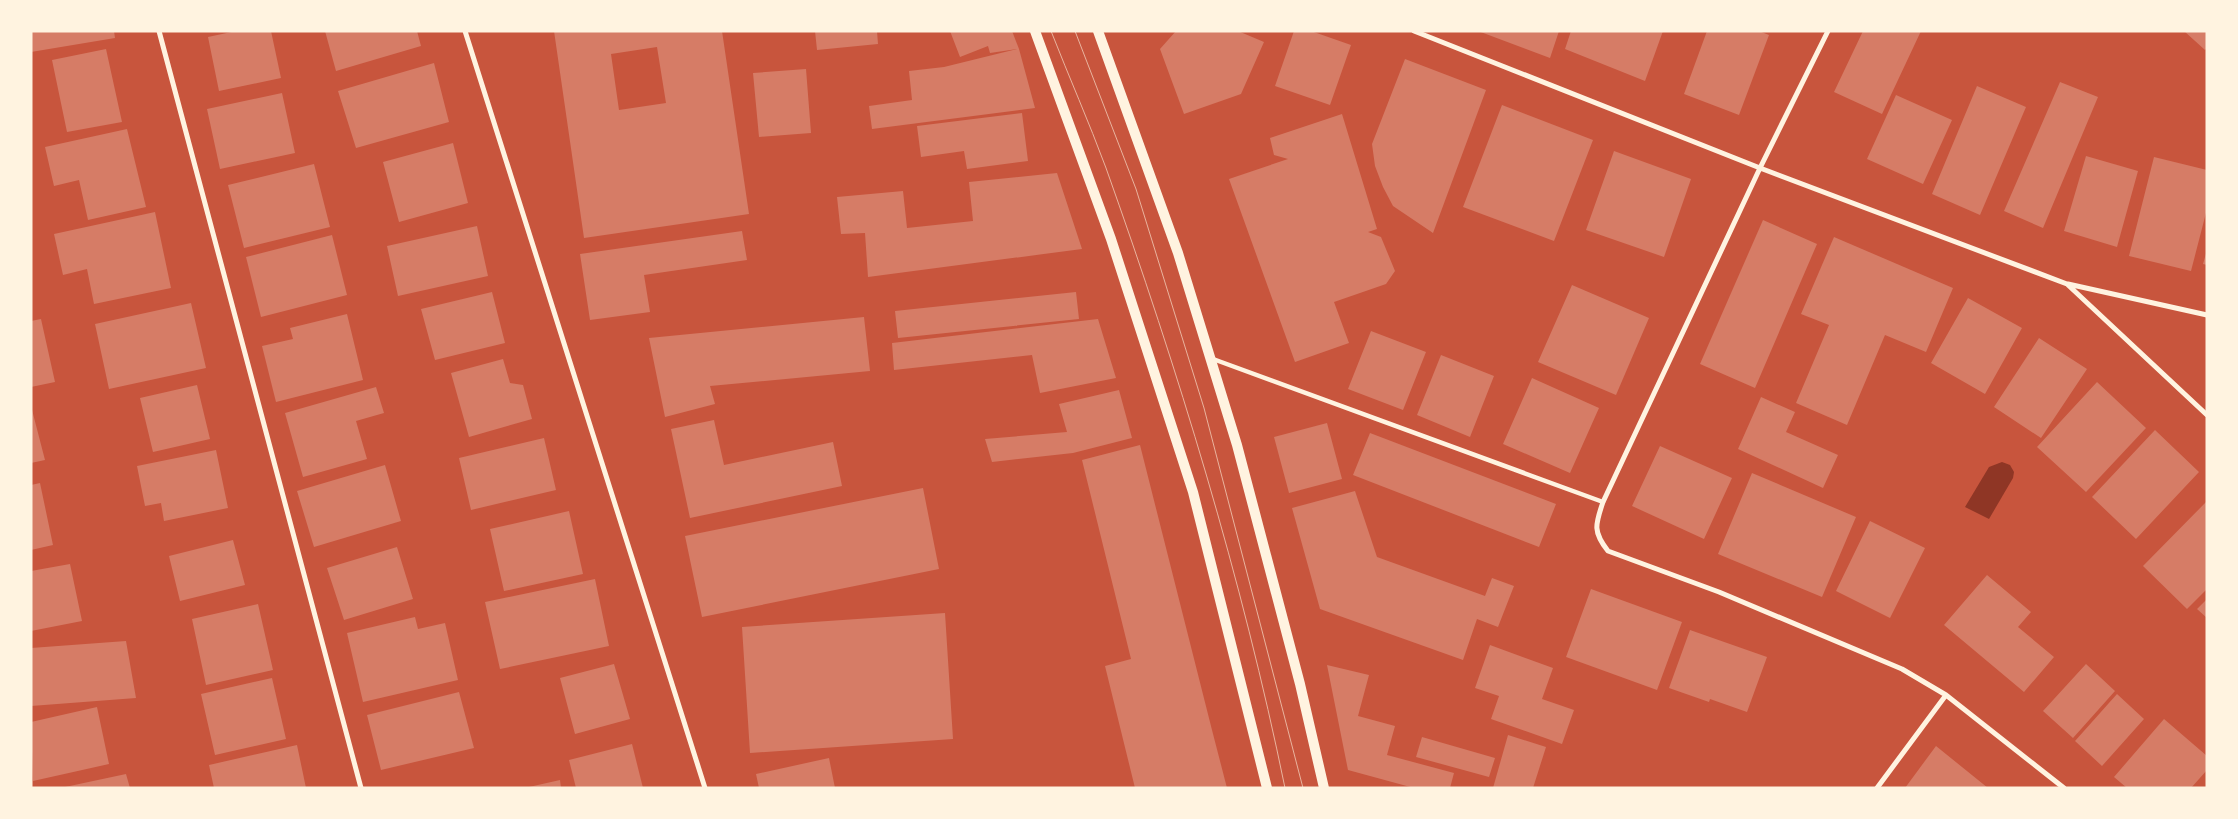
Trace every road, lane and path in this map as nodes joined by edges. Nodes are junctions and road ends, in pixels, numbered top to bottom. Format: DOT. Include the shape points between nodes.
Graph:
graph roads {
  1 [pos="159,31"];
  2 [pos="465,31"];
  3 [pos="1035,31"];
  4 [pos="1098,31"];
  5 [pos="1414,31"];
  6 [pos="1828,31"];
  7 [pos="1760,168"];
  8 [pos="2067,284"];
  9 [pos="2207,315"];
  10 [pos="1210,358"];
  11 [pos="2207,415"];
  12 [pos="1603,502"];
  13 [pos="1946,695"];
  14 [pos="361,788"];
  15 [pos="705,788"];
  16 [pos="1267,788"];
  17 [pos="1324,788"];
  18 [pos="1877,788"];
  19 [pos="2064,788"];
  1 -- 14 [label="street"];
  2 -- 15 [label="street"];
  3 -- 16 [label="main road" via="1111,239 1193,492"];
  4 -- 10 [label="main road" via="1178,253"];
  5 -- 7 [label="street"];
  6 -- 7 [label="street"];
  7 -- 8 [label="street"];
  7 -- 12 [label="street"];
  8 -- 9 [label="street"];
  8 -- 11 [label="street"];
  10 -- 12 [label="street"];
  10 -- 17 [label="main road" via="1237,445"];
  12 -- 13 [label="street" via="1596,521 1597,537 1608,552 1719,592 1858,649 1902,669"];
  13 -- 18 [label="street"];
  13 -- 19 [label="street"];
}
